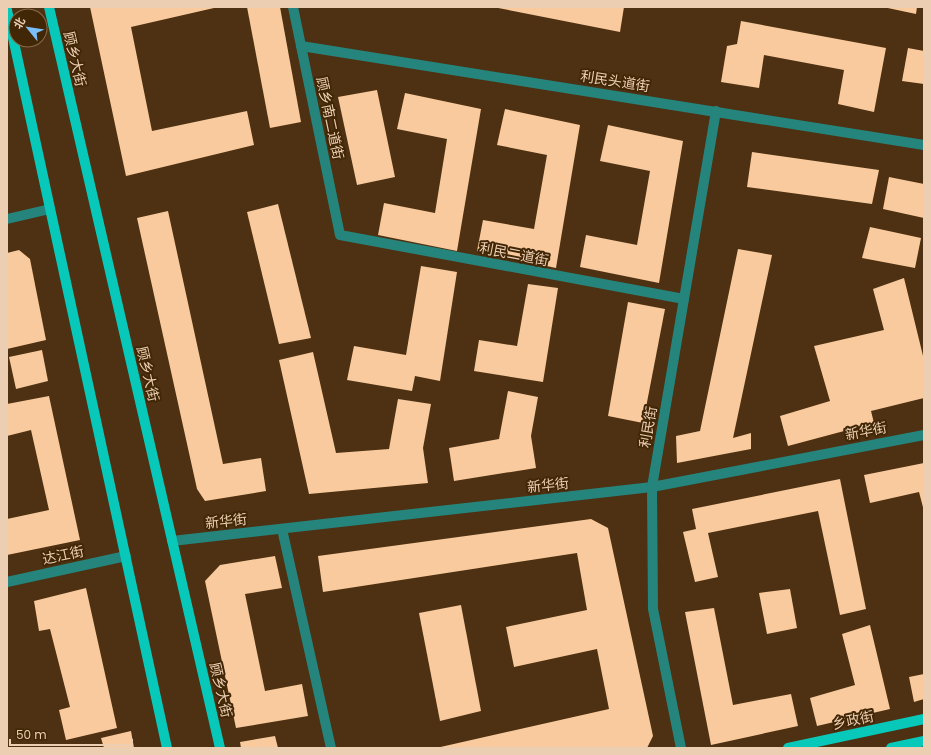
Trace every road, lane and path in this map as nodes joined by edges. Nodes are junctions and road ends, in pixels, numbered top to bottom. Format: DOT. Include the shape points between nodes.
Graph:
graph roads {
  1 [pos="49,7"];
  2 [pos="292,7"];
  3 [pos="7,10"];
  4 [pos="301,46"];
  5 [pos="716,112"];
  6 [pos="924,146"];
  7 [pos="50,209"];
  8 [pos="7,218"];
  9 [pos="340,235"];
  10 [pos="684,299"];
  11 [pos="924,435"];
  12 [pos="652,487"];
  13 [pos="282,529"];
  14 [pos="172,541"];
  15 [pos="126,556"];
  16 [pos="7,582"];
  17 [pos="924,719"];
  18 [pos="924,741"];
  19 [pos="167,748"];
  20 [pos="220,748"];
  21 [pos="331,748"];
  22 [pos="681,748"];
  23 [pos="788,748"];
  24 [pos="891,748"];
  1 -- 14 [label="main road, 顾乡大街"];
  2 -- 4 [label="street, 顾乡南二道街"];
  3 -- 7 [label="main road"];
  4 -- 5 [label="street, 利民头道街"];
  4 -- 9 [label="street, 顾乡南二道街"];
  5 -- 6 [label="street, 利民头道街"];
  5 -- 10 [label="street, 利民街"];
  7 -- 8 [label="street"];
  7 -- 15 [label="main road"];
  9 -- 10 [label="street, 利民二道街"];
  10 -- 12 [label="street, 利民街"];
  11 -- 12 [label="street, 新华街"];
  12 -- 13 [label="street, 新华街"];
  12 -- 22 [label="street, 利民街" via="653,609"];
  13 -- 14 [label="street, 新华街"];
  13 -- 21 [label="street"];
  14 -- 20 [label="main road, 顾乡大街"];
  15 -- 16 [label="street, 达江街"];
  15 -- 19 [label="main road"];
  17 -- 23 [label="main road, 乡政街"];
  18 -- 24 [label="main road"];
}
